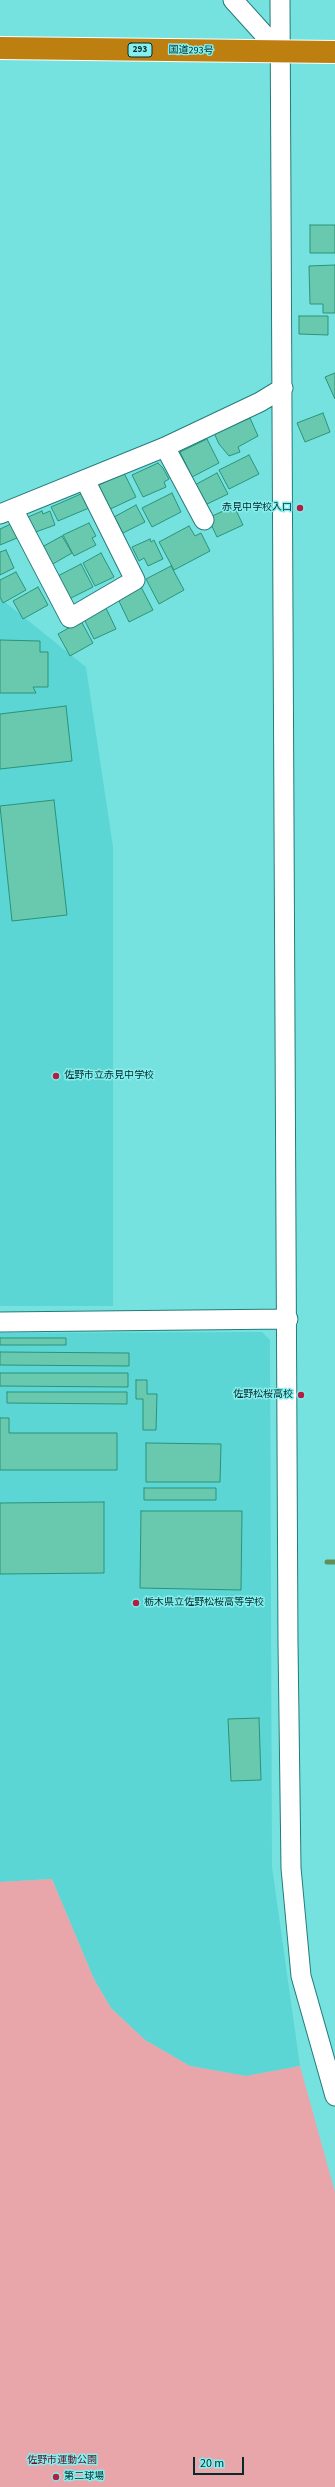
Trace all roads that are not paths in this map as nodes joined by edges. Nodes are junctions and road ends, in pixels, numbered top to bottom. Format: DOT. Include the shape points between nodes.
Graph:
graph roads {
  1 [pos="233,0"];
  2 [pos="280,0"];
  3 [pos="0,48"];
  4 [pos="280,52"];
  5 [pos="335,52"];
  6 [pos="283,388"];
  7 [pos="165,447"];
  8 [pos="85,480"];
  9 [pos="7,511"];
  10 [pos="204,520"];
  11 [pos="288,1319"];
  12 [pos="0,1322"];
  13 [pos="335,2096"];
  1 -- 4 [label="street"];
  2 -- 4 [label="street"];
  3 -- 4 [label="highway, 国道293号 / 293"];
  4 -- 5 [label="highway, 国道293号 / 293"];
  4 -- 6 [label="street"];
  6 -- 7 [label="street" via="260,402"];
  6 -- 11 [label="street"];
  7 -- 8 [label="street"];
  7 -- 10 [label="street"];
  8 -- 9 [label="street"];
  8 -- 9 [label="street" via="135,580 70,618"];
  11 -- 12 [label="street"];
  11 -- 13 [label="street" via="288,1643 292,1882 301,1976"];
}
